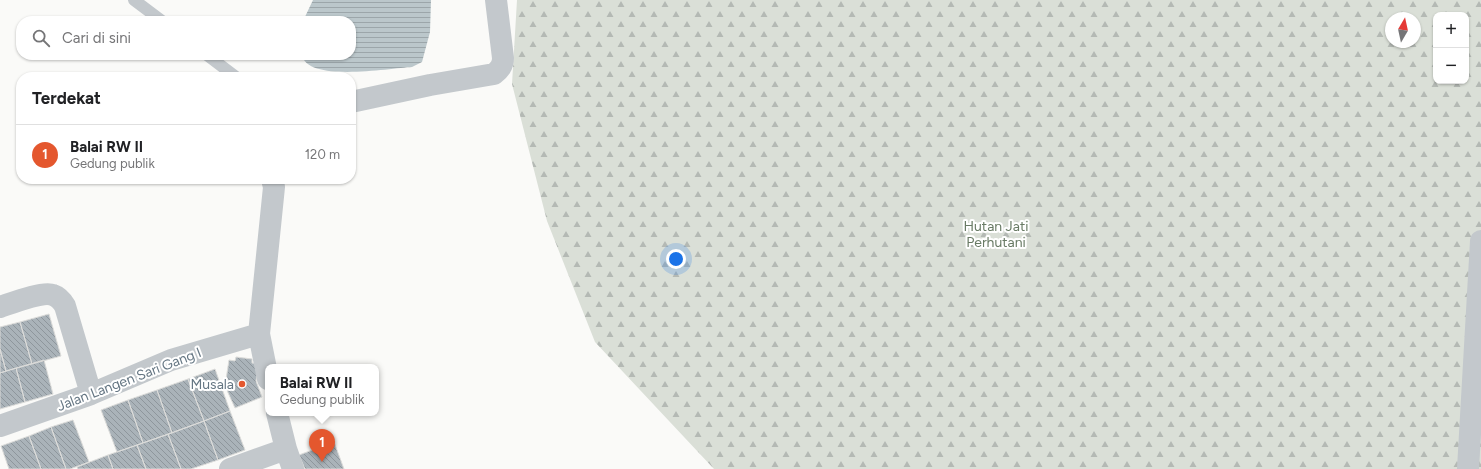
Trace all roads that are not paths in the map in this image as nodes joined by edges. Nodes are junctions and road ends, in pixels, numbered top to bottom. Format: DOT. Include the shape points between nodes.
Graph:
graph roads {
  1 [pos="134,0"];
  2 [pos="496,0"];
  3 [pos="155,16"];
  4 [pos="213,60"];
  5 [pos="229,72"];
  6 [pos="356,101"];
  7 [pos="273,184"];
  8 [pos="1481,241"];
  9 [pos="0,306"];
  10 [pos="260,334"];
  11 [pos="265,364"];
  12 [pos="90,394"];
  13 [pos="278,416"];
  14 [pos="0,426"];
  15 [pos="289,459"];
  16 [pos="230,469"];
  17 [pos="1468,469"];
  1 -- 3 [label="lane"];
  2 -- 6 [label="street" via="504,58 500,69 494,74"];
  4 -- 5 [label="lane"];
  7 -- 10 [label="street"];
  8 -- 17 [label="street"];
  9 -- 12 [label="street" via="44,294 52,294 59,298 65,306"];
  10 -- 11 [label="street"];
  10 -- 12 [label="street, Jalan Langen Sari Gang I" via="172,360"];
  12 -- 14 [label="street, Jalan Langen Sari Gang I"];
  13 -- 15 [label="street"];
  15 -- 16 [label="street"];
}
